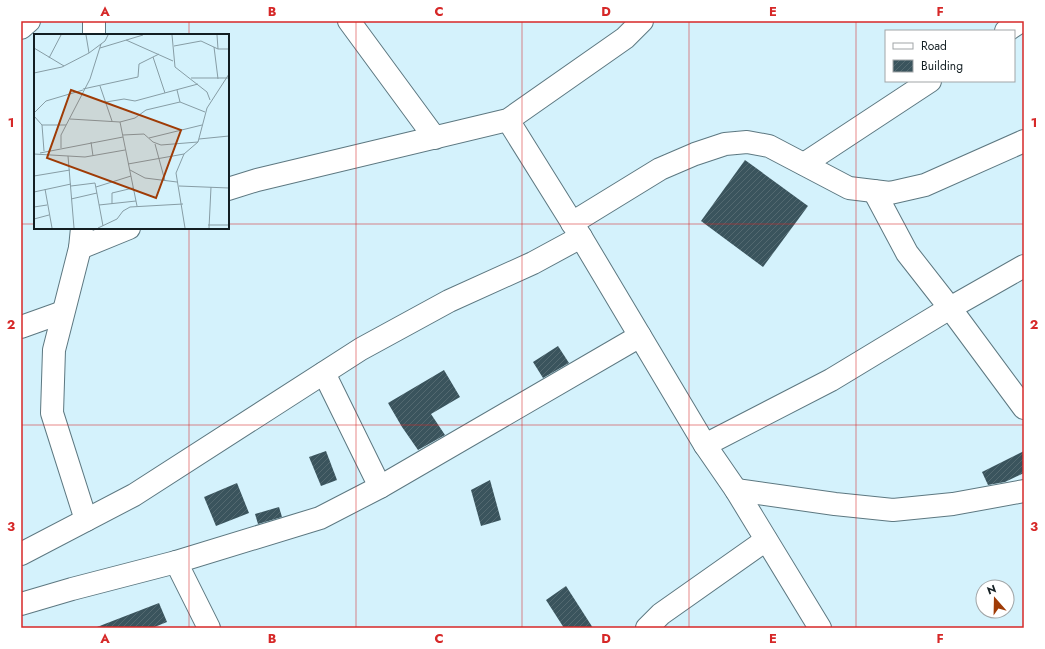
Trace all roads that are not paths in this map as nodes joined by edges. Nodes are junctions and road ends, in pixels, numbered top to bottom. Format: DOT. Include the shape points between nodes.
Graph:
graph roads {
  1 [pos="29,21"];
  2 [pos="94,21"];
  3 [pos="349,21"];
  4 [pos="642,21"];
  5 [pos="1021,21"];
  6 [pos="21,28"];
  7 [pos="1008,30"];
  8 [pos="94,34"];
  9 [pos="928,82"];
  10 [pos="508,120"];
  11 [pos="435,138"];
  12 [pos="1024,141"];
  13 [pos="804,164"];
  14 [pos="229,189"];
  15 [pos="874,191"];
  16 [pos="124,229"];
  17 [pos="576,230"];
  18 [pos="81,238"];
  19 [pos="1024,266"];
  20 [pos="950,308"];
  21 [pos="64,312"];
  22 [pos="21,327"];
  23 [pos="640,336"];
  24 [pos="324,373"];
  25 [pos="1024,408"];
  26 [pos="705,445"];
  27 [pos="380,487"];
  28 [pos="736,490"];
  29 [pos="1024,491"];
  30 [pos="86,520"];
  31 [pos="766,540"];
  32 [pos="21,554"];
  33 [pos="176,562"];
  34 [pos="21,604"];
  35 [pos="209,628"];
  36 [pos="647,628"];
  37 [pos="820,628"];
  1 -- 6 [label="street"];
  2 -- 8 [label="street"];
  3 -- 11 [label="street"];
  4 -- 10 [label="street" via="625,38"];
  5 -- 7 [label="street"];
  9 -- 13 [label="street"];
  10 -- 11 [label="street"];
  10 -- 17 [label="street"];
  11 -- 14 [label="street"];
  12 -- 15 [label="street" via="925,185 890,192"];
  13 -- 15 [label="street" via="849,188"];
  13 -- 17 [label="street" via="769,146 747,142 725,144 660,169"];
  15 -- 20 [label="street" via="907,253"];
  16 -- 18 [label="street"];
  17 -- 23 [label="street"];
  17 -- 24 [label="street" via="533,263 442,305 361,349"];
  18 -- 21 [label="street"];
  19 -- 20 [label="street"];
  20 -- 25 [label="street"];
  20 -- 26 [label="street" via="831,380"];
  21 -- 22 [label="street"];
  21 -- 30 [label="street" via="54,350 52,413"];
  23 -- 26 [label="street"];
  23 -- 27 [label="street"];
  24 -- 27 [label="street"];
  24 -- 30 [label="street" via="134,495"];
  26 -- 28 [label="street"];
  27 -- 33 [label="street" via="320,518"];
  28 -- 29 [label="street" via="892,510 953,504"];
  28 -- 31 [label="street"];
  30 -- 32 [label="street"];
  31 -- 36 [label="street" via="661,614"];
  31 -- 37 [label="street"];
  33 -- 34 [label="street"];
  33 -- 35 [label="street"];
}
